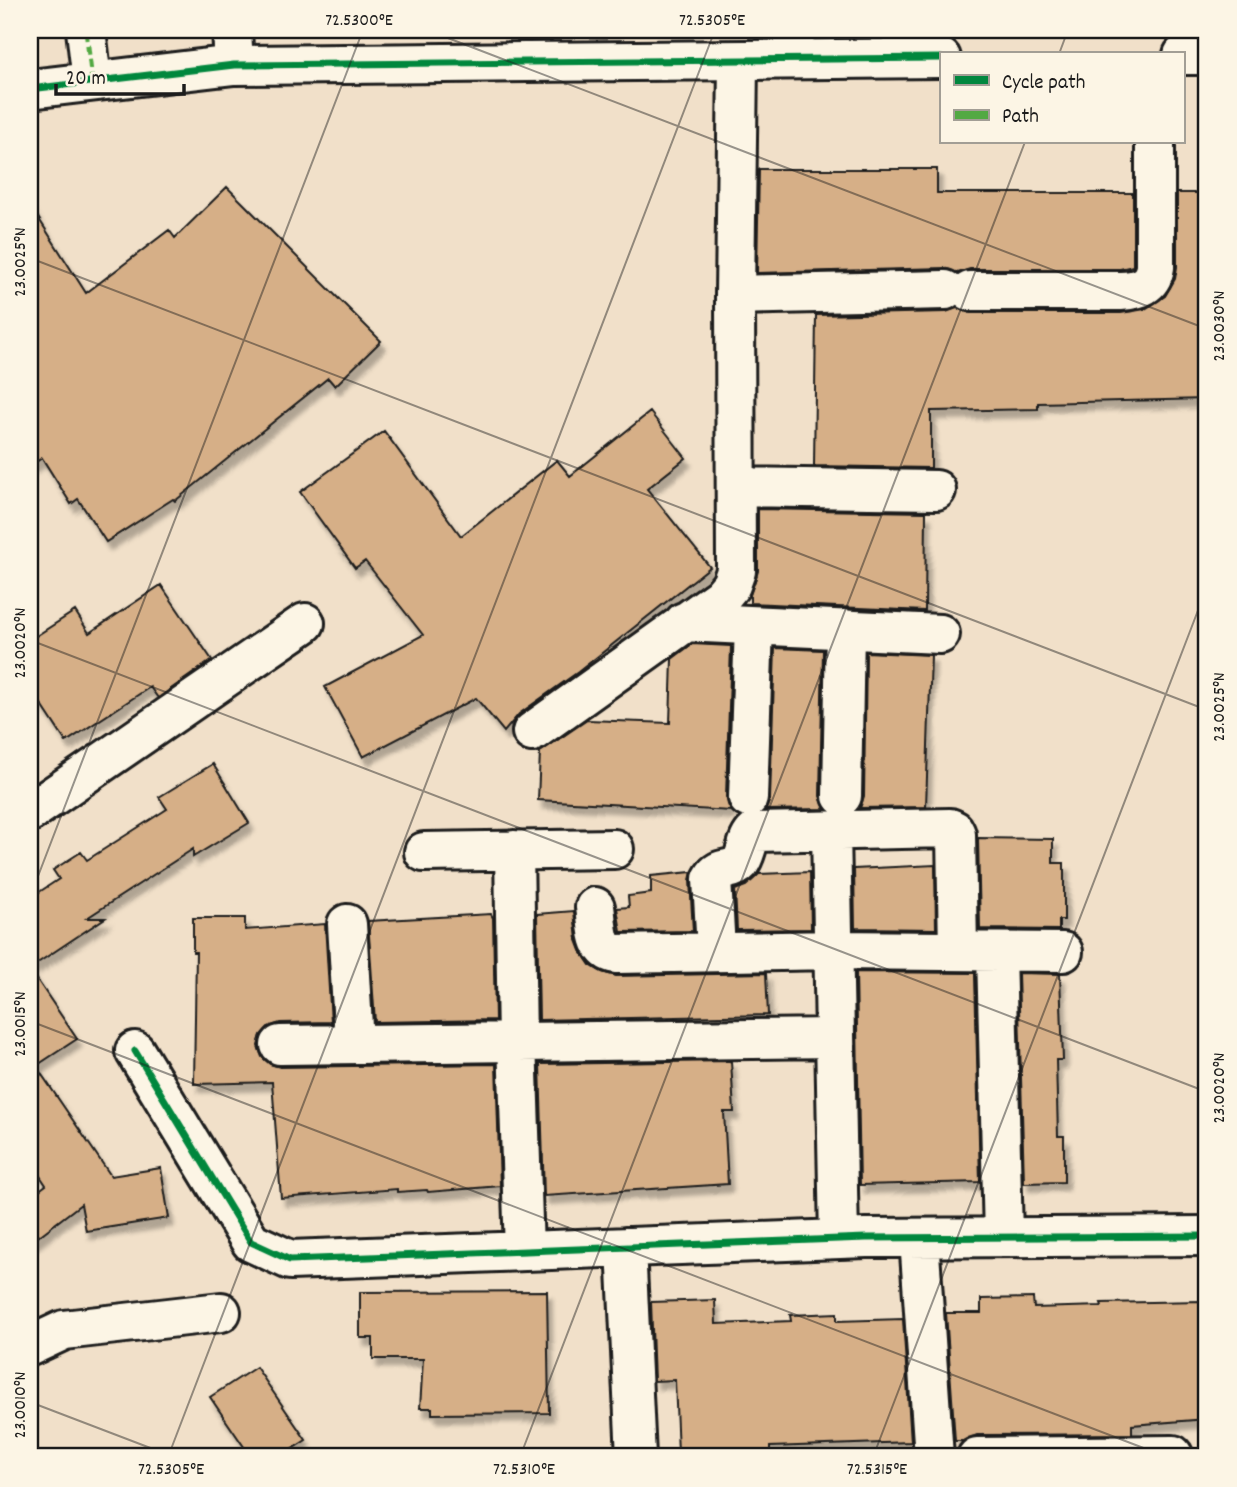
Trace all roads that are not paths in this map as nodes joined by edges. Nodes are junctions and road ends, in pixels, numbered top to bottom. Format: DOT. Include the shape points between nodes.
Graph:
graph roads {
  1 [pos="86,30"];
  2 [pos="233,48"];
  3 [pos="1184,55"];
  4 [pos="1207,55"];
  5 [pos="940,58"];
  6 [pos="738,62"];
  7 [pos="92,81"];
  8 [pos="30,89"];
  9 [pos="1155,144"];
  10 [pos="735,295"];
  11 [pos="736,487"];
  12 [pos="936,490"];
  13 [pos="684,622"];
  14 [pos="305,623"];
  15 [pos="754,626"];
  16 [pos="845,629"];
  17 [pos="940,634"];
  18 [pos="532,732"];
  19 [pos="748,798"];
  20 [pos="30,811"];
  21 [pos="836,814"];
  22 [pos="614,849"];
  23 [pos="514,850"];
  24 [pos="424,852"];
  25 [pos="595,907"];
  26 [pos="347,924"];
  27 [pos="716,950"];
  28 [pos="834,950"];
  29 [pos="958,951"];
  30 [pos="996,952"];
  31 [pos="1063,952"];
  32 [pos="835,1038"];
  33 [pos="517,1042"];
  34 [pos="354,1044"];
  35 [pos="281,1045"];
  36 [pos="135,1051"];
  37 [pos="1207,1236"];
  38 [pos="1003,1237"];
  39 [pos="919,1238"];
  40 [pos="839,1239"];
  41 [pos="626,1247"];
  42 [pos="524,1251"];
  43 [pos="221,1312"];
  44 [pos="30,1346"];
  45 [pos="1173,1455"];
  46 [pos="636,1457"];
  47 [pos="934,1457"];
  48 [pos="977,1457"];
  1 -- 7 [label="street"];
  2 -- 6 [label="street"];
  2 -- 7 [label="street"];
  3 -- 4 [label="street"];
  5 -- 6 [label="street"];
  6 -- 10 [label="street"];
  7 -- 8 [label="street"];
  9 -- 10 [label="street" via="1155,267 1153,278 1135,290"];
  10 -- 11 [label="street"];
  11 -- 12 [label="street"];
  11 -- 13 [label="street" via="736,570 731,585"];
  13 -- 15 [label="street"];
  13 -- 18 [label="street"];
  14 -- 20 [label="street"];
  15 -- 16 [label="street"];
  15 -- 19 [label="street"];
  16 -- 17 [label="street"];
  16 -- 21 [label="street"];
  21 -- 27 [label="street" via="755,832 741,862 715,872"];
  21 -- 28 [label="street"];
  21 -- 29 [label="street" via="954,830"];
  22 -- 23 [label="street"];
  23 -- 24 [label="street"];
  23 -- 33 [label="street"];
  25 -- 27 [label="street" via="601,944 610,953"];
  26 -- 34 [label="street"];
  27 -- 28 [label="street"];
  28 -- 29 [label="street"];
  28 -- 32 [label="street"];
  29 -- 30 [label="street"];
  30 -- 31 [label="street"];
  30 -- 38 [label="street"];
  32 -- 33 [label="street"];
  32 -- 40 [label="street"];
  33 -- 34 [label="street"];
  33 -- 42 [label="street"];
  34 -- 35 [label="street"];
  36 -- 42 [label="street" via="251,1242 290,1260"];
  37 -- 38 [label="street"];
  38 -- 39 [label="street"];
  39 -- 40 [label="street"];
  39 -- 47 [label="street"];
  40 -- 41 [label="street"];
  41 -- 42 [label="street"];
  41 -- 46 [label="street"];
  43 -- 44 [label="street" via="64,1330"];
  45 -- 48 [label="street"];
}
